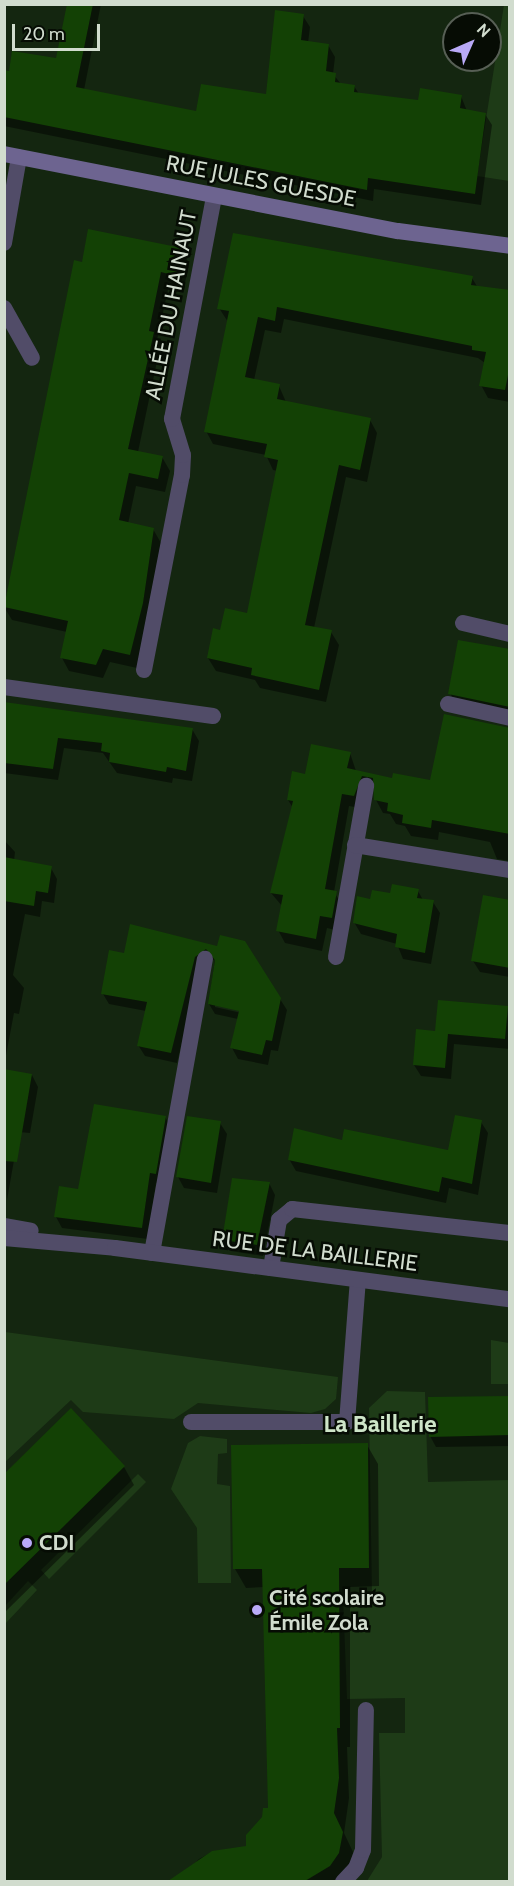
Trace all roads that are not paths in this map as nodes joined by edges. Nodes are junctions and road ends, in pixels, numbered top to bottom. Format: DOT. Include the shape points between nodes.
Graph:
graph roads {
  1 [pos="12,155"];
  2 [pos="214,196"];
  3 [pos="4,243"];
  4 [pos="510,246"];
  5 [pos="4,308"];
  6 [pos="32,358"];
  7 [pos="464,622"];
  8 [pos="510,634"];
  9 [pos="144,670"];
  10 [pos="4,687"];
  11 [pos="448,704"];
  12 [pos="213,716"];
  13 [pos="510,718"];
  14 [pos="366,786"];
  15 [pos="355,845"];
  16 [pos="510,870"];
  17 [pos="336,957"];
  18 [pos="205,959"];
  19 [pos="4,1226"];
  20 [pos="510,1233"];
  21 [pos="4,1238"];
  22 [pos="115,1248"];
  23 [pos="152,1253"];
  24 [pos="271,1268"];
  25 [pos="358,1280"];
  26 [pos="510,1299"];
  27 [pos="191,1422"];
  28 [pos="366,1710"];
  29 [pos="343,1881"];
  1 -- 2 [label="main road, RUE JULES GUESDE"];
  1 -- 3 [label="street"];
  2 -- 4 [label="main road, RUE JULES GUESDE" via="398,231"];
  2 -- 9 [label="street, ALLÉE DU HAINAUT" via="172,418 183,455 182,475"];
  5 -- 6 [label="street"];
  7 -- 8 [label="street"];
  10 -- 12 [label="street"];
  11 -- 13 [label="street"];
  14 -- 15 [label="street"];
  15 -- 16 [label="street"];
  15 -- 17 [label="street"];
  18 -- 23 [label="street"];
  19 -- 22 [label="street, RUE DE LA BAILLERIE"];
  20 -- 24 [label="street" via="292,1209 279,1220"];
  21 -- 22 [label="street, RUE DE LA BAILLERIE"];
  22 -- 23 [label="street, RUE DE LA BAILLERIE"];
  23 -- 24 [label="street, RUE DE LA BAILLERIE"];
  24 -- 25 [label="street, RUE DE LA BAILLERIE"];
  25 -- 26 [label="street, RUE DE LA BAILLERIE"];
  25 -- 27 [label="street" via="347,1422"];
  28 -- 29 [label="street" via="363,1850 356,1868"];
}
